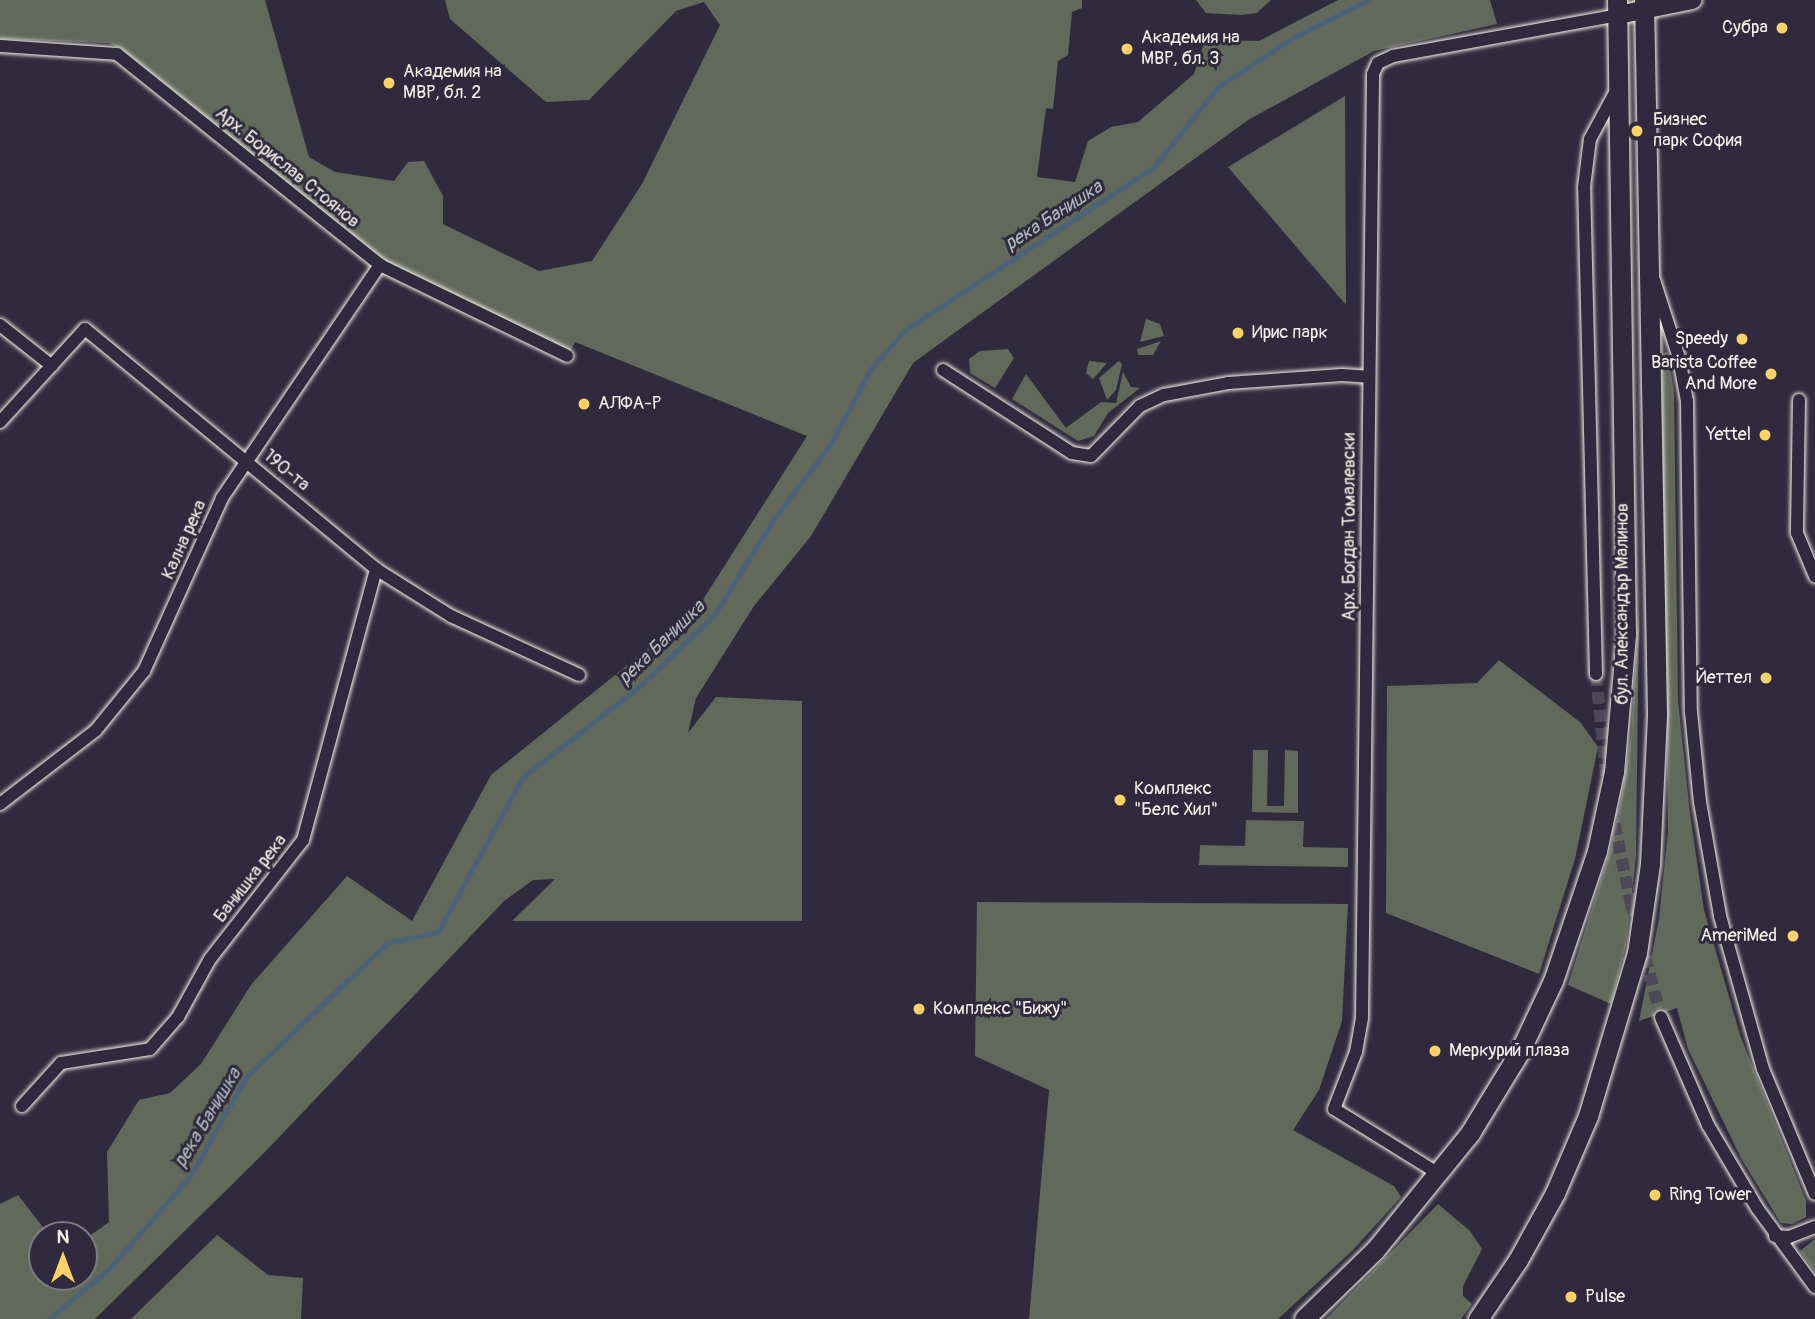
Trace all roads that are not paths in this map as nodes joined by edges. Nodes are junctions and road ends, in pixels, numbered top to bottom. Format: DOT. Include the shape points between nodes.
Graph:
graph roads {
  1 [pos="1692,0"];
  2 [pos="1645,5"];
  3 [pos="1617,8"];
  4 [pos="0,46"];
  5 [pos="1618,88"];
  6 [pos="1649,264"];
  7 [pos="380,265"];
  8 [pos="0,325"];
  9 [pos="567,356"];
  10 [pos="52,366"];
  11 [pos="943,370"];
  12 [pos="1368,377"];
  13 [pos="1799,400"];
  14 [pos="0,422"];
  15 [pos="246,460"];
  16 [pos="376,569"];
  17 [pos="1815,576"];
  18 [pos="1596,674"];
  19 [pos="579,675"];
  20 [pos="0,804"];
  21 [pos="1661,1017"];
  22 [pos="22,1106"];
  23 [pos="1810,1169"];
  24 [pos="1439,1174"];
  25 [pos="1815,1194"];
  26 [pos="1815,1227"];
  27 [pos="1775,1236"];
  28 [pos="1815,1287"];
  29 [pos="1304,1319"];
  30 [pos="1478,1319"];
  1 -- 2 [label="street"];
  2 -- 3 [label="street"];
  2 -- 6 [label="main road, бул. Александър Малинов"];
  3 -- 5 [label="main road, бул. Александър Малинов"];
  3 -- 12 [label="street, Арх. Богдан Томалевски" via="1378,63 1371,88"];
  4 -- 7 [label="street, Арх. Борислав Стоянов" via="117,54"];
  5 -- 18 [label="street, бул. Александър Малинов" via="1590,139 1585,175"];
  5 -- 24 [label="main road, бул. Александър Малинов" via="1626,634 1614,772 1594,862 1553,981 1520,1051"];
  6 -- 23 [label="street, бул. Александър Малинов" via="1679,358 1687,401 1691,712 1700,802 1720,916 1763,1069"];
  6 -- 30 [label="main road, бул. Александър Малинов" via="1657,714 1650,864 1637,953 1588,1116 1518,1260"];
  7 -- 9 [label="street, Арх. Борислав Стоянов"];
  7 -- 15 [label="street, Кална река"];
  8 -- 10 [label="street"];
  10 -- 14 [label="street"];
  10 -- 15 [label="street, 190-та" via="85,330"];
  11 -- 12 [label="street" via="1072,453 1091,456 1140,406 1164,395 1228,383"];
  12 -- 24 [label="street, Арх. Богдан Томалевски" via="1362,1018 1356,1052 1334,1109"];
  13 -- 17 [label="street" via="1797,533"];
  15 -- 16 [label="street, 190-та"];
  15 -- 20 [label="street, Кална река" via="222,498 144,671 96,730"];
  16 -- 19 [label="street, 190-та" via="452,616"];
  16 -- 22 [label="street, Банишка река" via="303,841 210,959 178,1017 150,1049 61,1063"];
  21 -- 27 [label="street" via="1708,1125"];
  23 -- 25 [label="street, бул. Александър Малинов"];
  24 -- 29 [label="main road, бул. Александър Малинов" via="1375,1250"];
  26 -- 27 [label="street" via="1789,1237"];
  27 -- 28 [label="street"];
}
